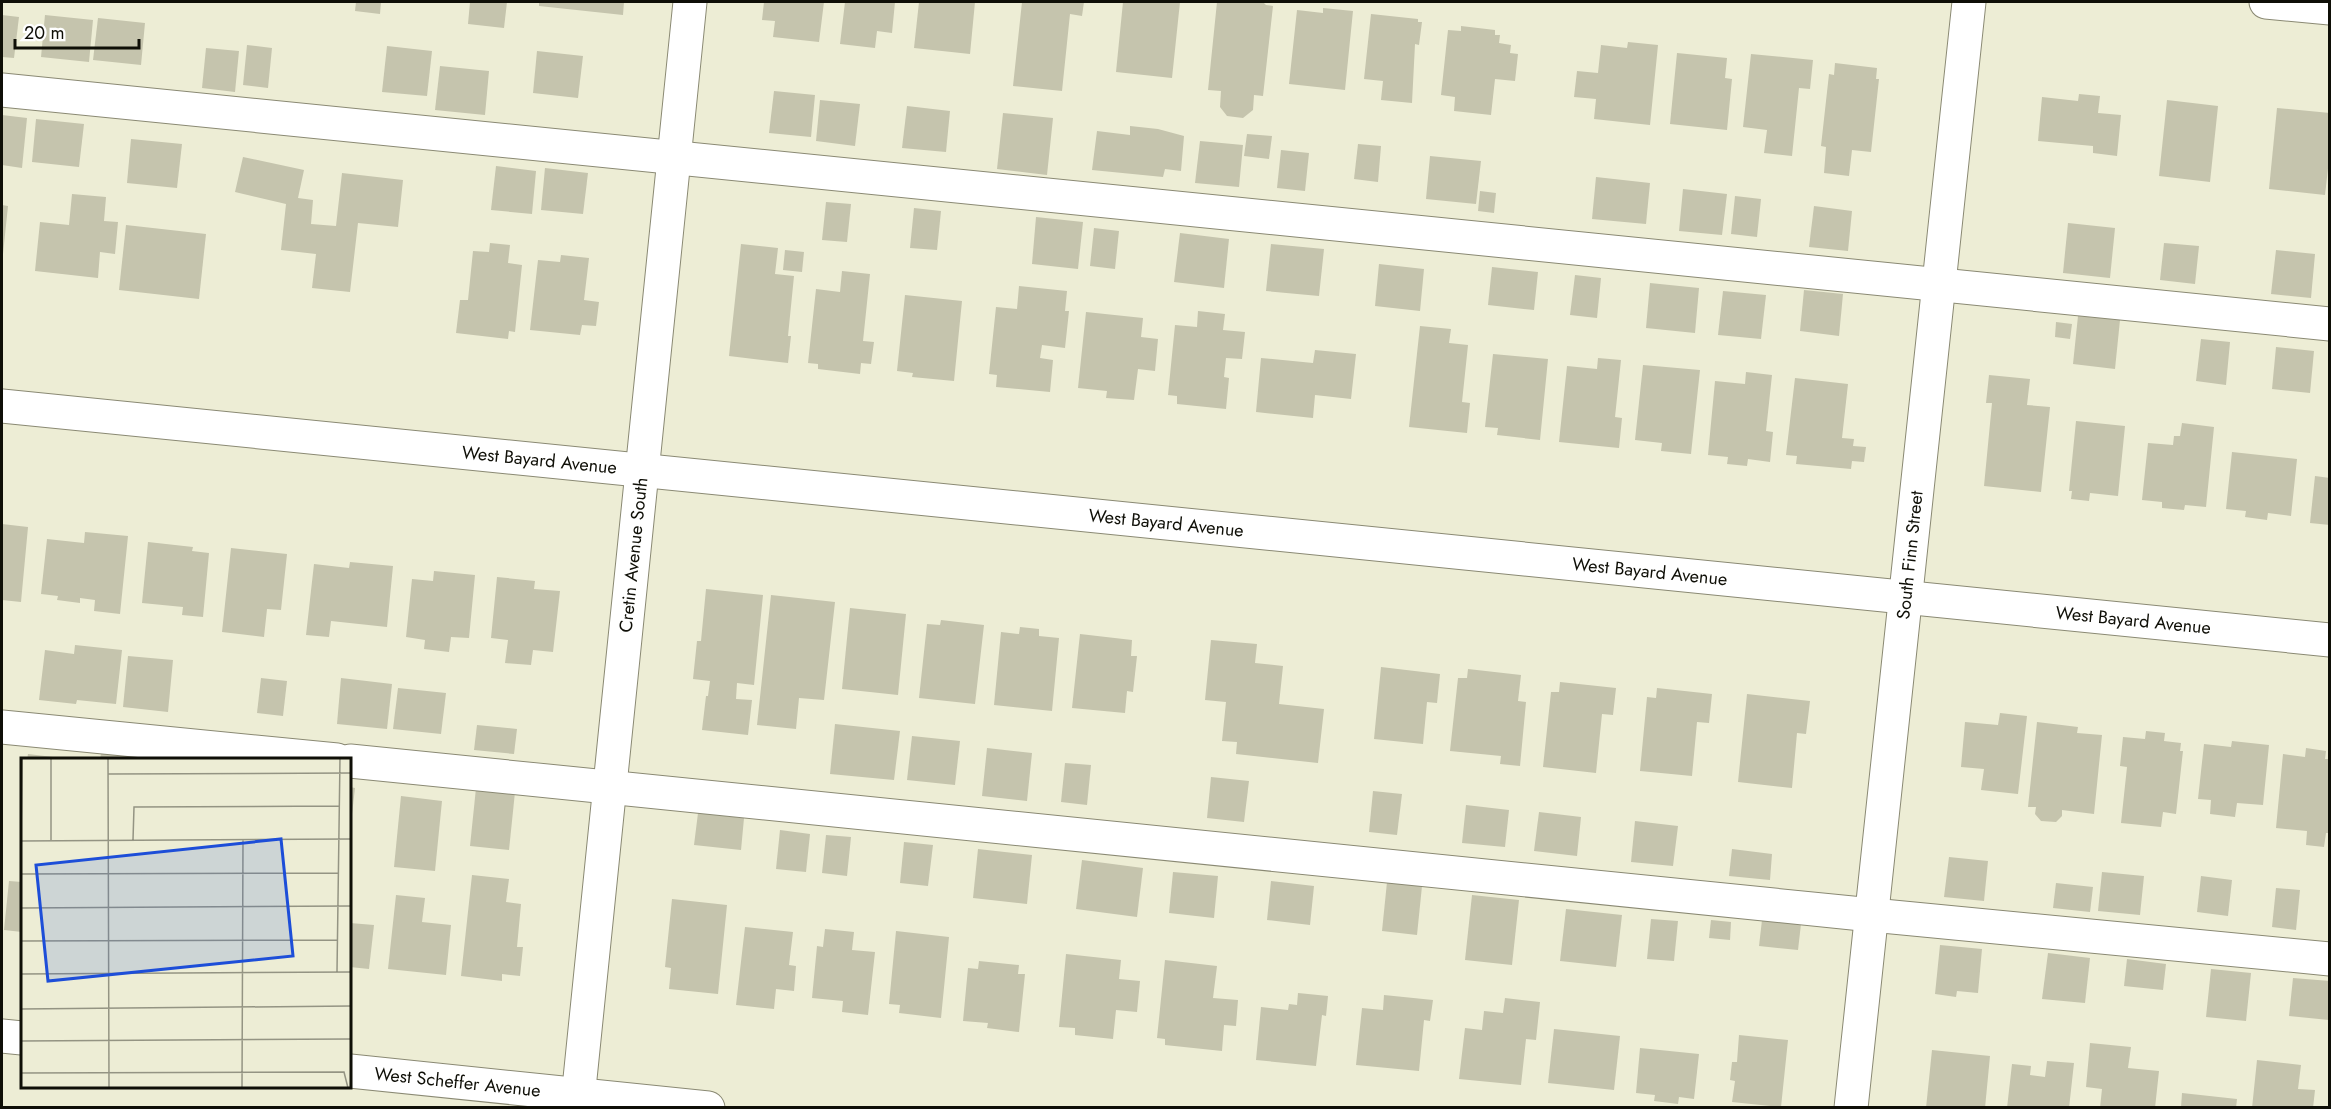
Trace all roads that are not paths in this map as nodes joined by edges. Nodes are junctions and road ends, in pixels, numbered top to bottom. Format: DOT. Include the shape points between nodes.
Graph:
graph roads {
  1 [pos="690,2"];
  2 [pos="1969,2"];
  3 [pos="2266,2"];
  4 [pos="2330,8"];
  5 [pos="2,90"];
  6 [pos="674,157"];
  7 [pos="1939,284"];
  8 [pos="2330,324"];
  9 [pos="2,406"];
  10 [pos="642,470"];
  11 [pos="1905,598"];
  12 [pos="2330,640"];
  13 [pos="2,726"];
  14 [pos="327,758"];
  15 [pos="351,761"];
  16 [pos="609,786"];
  17 [pos="1872,915"];
  18 [pos="2330,959"];
  19 [pos="2,1036"];
  20 [pos="21,1038"];
  21 [pos="351,1071"];
  22 [pos="578,1101"];
  23 [pos="708,1107"];
  24 [pos="1851,1107"];
  1 -- 6 [label="street, Cretin Avenue South"];
  2 -- 7 [label="street, South Finn Street"];
  3 -- 4 [label="street"];
  5 -- 6 [label="street"];
  6 -- 7 [label="street"];
  6 -- 10 [label="street, Cretin Avenue South"];
  7 -- 8 [label="street"];
  7 -- 11 [label="street, South Finn Street"];
  9 -- 10 [label="street, West Bayard Avenue"];
  10 -- 11 [label="street, West Bayard Avenue"];
  10 -- 16 [label="street, Cretin Avenue South"];
  11 -- 12 [label="street, West Bayard Avenue"];
  11 -- 17 [label="street, South Finn Street"];
  13 -- 14 [label="street"];
  15 -- 16 [label="street"];
  16 -- 17 [label="street"];
  16 -- 22 [label="street, Cretin Avenue South"];
  17 -- 18 [label="street"];
  17 -- 24 [label="street, South Finn Street"];
  19 -- 20 [label="street"];
  21 -- 22 [label="street, West Scheffer Avenue"];
  22 -- 23 [label="street, West Scheffer Avenue"];
}
